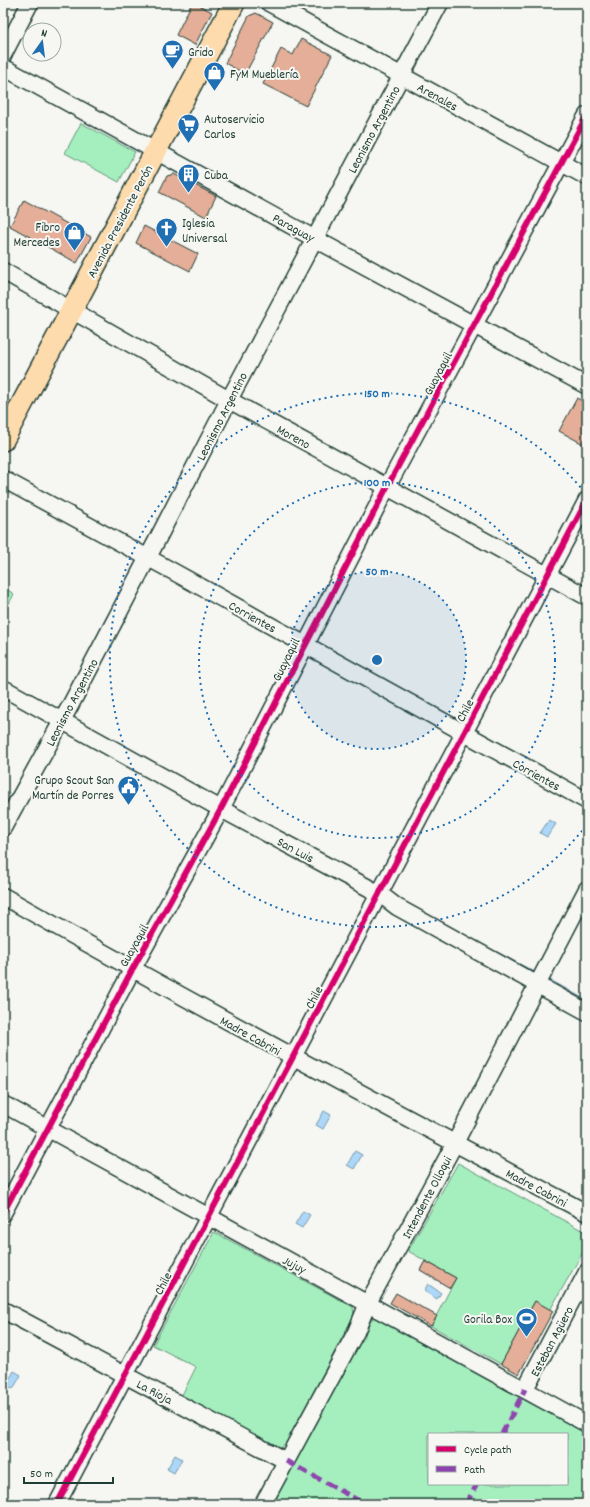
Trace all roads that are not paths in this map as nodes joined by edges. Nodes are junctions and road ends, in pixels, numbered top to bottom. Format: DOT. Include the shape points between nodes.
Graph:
graph roads {
  1 [pos="30,3"];
  2 [pos="234,3"];
  3 [pos="269,3"];
  4 [pos="440,3"];
  5 [pos="3,55"];
  6 [pos="3,67"];
  7 [pos="401,76"];
  8 [pos="587,115"];
  9 [pos="156,151"];
  10 [pos="562,163"];
  11 [pos="587,177"];
  12 [pos="314,238"];
  13 [pos="3,271"];
  14 [pos="72,310"];
  15 [pos="474,326"];
  16 [pos="587,386"];
  17 [pos="229,400"];
  18 [pos="3,440"];
  19 [pos="3,479"];
  20 [pos="387,487"];
  21 [pos="587,500"];
  22 [pos="148,558"];
  23 [pos="547,575"];
  24 [pos="587,597"];
  25 [pos="305,645"];
  26 [pos="3,688"];
  27 [pos="61,720"];
  28 [pos="464,734"];
  29 [pos="587,801"];
  30 [pos="221,809"];
  31 [pos="3,828"];
  32 [pos="587,889"];
  33 [pos="380,894"];
  34 [pos="3,896"];
  35 [pos="132,970"];
  36 [pos="540,978"];
  37 [pos="587,1012"];
  38 [pos="293,1057"];
  39 [pos="3,1104"];
  40 [pos="49,1130"];
  41 [pos="455,1143"];
  42 [pos="3,1213"];
  43 [pos="587,1213"];
  44 [pos="209,1218"];
  45 [pos="587,1272"];
  46 [pos="368,1303"];
  47 [pos="3,1310"];
  48 [pos="125,1375"];
  49 [pos="525,1389"];
  50 [pos="587,1424"];
  51 [pos="286,1461"];
  52 [pos="57,1504"];
  53 [pos="263,1504"];
  1 -- 5 [label="street"];
  2 -- 9 [label="main road, Avenida Presidente Perón"];
  3 -- 7 [label="street, Arenales"];
  4 -- 7 [label="street, Leonismo Argentino"];
  6 -- 9 [label="street, Paraguay"];
  7 -- 10 [label="street, Arenales"];
  7 -- 12 [label="street, Leonismo Argentino"];
  8 -- 10 [label="street, Guayaquil"];
  9 -- 12 [label="street, Paraguay"];
  9 -- 14 [label="main road, Avenida Presidente Perón"];
  10 -- 11 [label="street, Arenales"];
  10 -- 15 [label="street, Guayaquil"];
  12 -- 15 [label="street, Paraguay"];
  12 -- 17 [label="street, Leonismo Argentino"];
  13 -- 14 [label="street, Moreno"];
  14 -- 17 [label="street, Moreno"];
  14 -- 18 [label="main road, Avenida Presidente Perón"];
  15 -- 16 [label="street, Paraguay"];
  15 -- 20 [label="street, Guayaquil"];
  17 -- 20 [label="street, Moreno"];
  17 -- 22 [label="street, Leonismo Argentino"];
  19 -- 22 [label="street, Corrientes"];
  20 -- 23 [label="street, Moreno"];
  20 -- 25 [label="street, Guayaquil"];
  21 -- 23 [label="street, Chile"];
  22 -- 25 [label="street, Corrientes"];
  22 -- 27 [label="street, Leonismo Argentino"];
  23 -- 24 [label="street, Moreno"];
  23 -- 28 [label="street, Chile"];
  25 -- 28 [label="street, Corrientes"];
  25 -- 30 [label="street, Guayaquil"];
  26 -- 27 [label="street, San Luis"];
  27 -- 30 [label="street, San Luis"];
  27 -- 31 [label="street, Leonismo Argentino"];
  28 -- 29 [label="street, Corrientes"];
  28 -- 33 [label="street, Chile"];
  30 -- 33 [label="street, San Luis"];
  30 -- 35 [label="street, Guayaquil"];
  32 -- 36 [label="street, Intendente Olloqui"];
  33 -- 36 [label="street, San Luis" via="397,907"];
  33 -- 38 [label="street, Chile"];
  34 -- 35 [label="street, Madre Cabrini"];
  35 -- 38 [label="street, Madre Cabrini"];
  35 -- 40 [label="street, Guayaquil"];
  36 -- 37 [label="street, San Luis"];
  36 -- 41 [label="street, Intendente Olloqui"];
  38 -- 41 [label="street, Madre Cabrini"];
  38 -- 44 [label="street, Chile"];
  39 -- 40 [label="street, Jujuy"];
  40 -- 42 [label="street, Guayaquil"];
  40 -- 44 [label="street, Jujuy"];
  41 -- 43 [label="street, Madre Cabrini"];
  41 -- 46 [label="street, Intendente Olloqui"];
  44 -- 46 [label="street, Jujuy"];
  44 -- 48 [label="street, Chile"];
  45 -- 49 [label="street, Esteban Agüero"];
  46 -- 49 [label="street, Jujuy"];
  46 -- 51 [label="street, Intendente Olloqui" via="356,1332"];
  47 -- 48 [label="street, La Rioja"];
  48 -- 51 [label="street, La Rioja"];
  48 -- 52 [label="street, Chile"];
  49 -- 50 [label="street, Jujuy"];
  51 -- 53 [label="street, Intendente Olloqui"];
}
